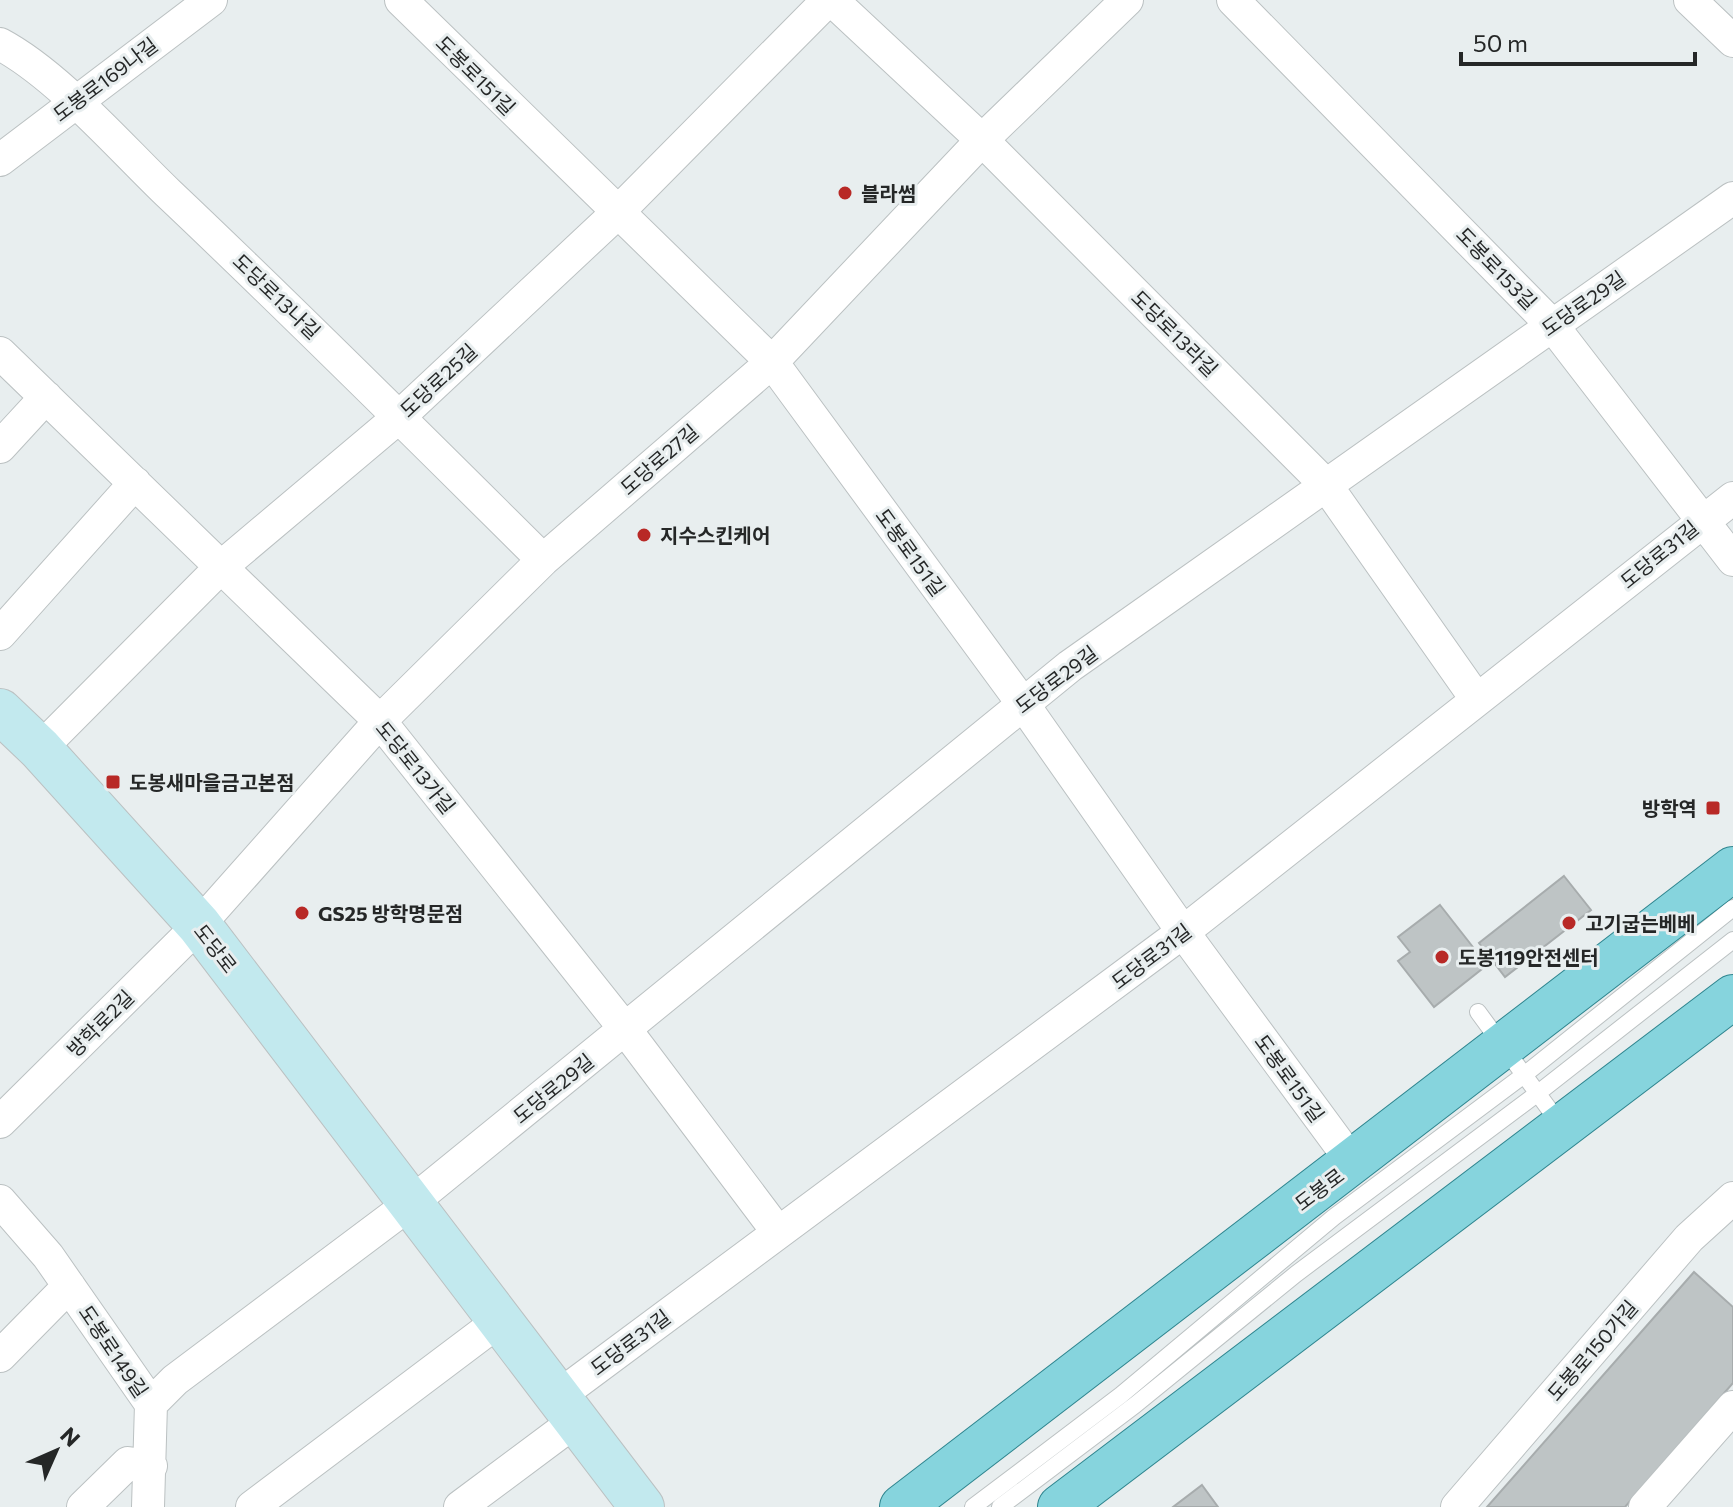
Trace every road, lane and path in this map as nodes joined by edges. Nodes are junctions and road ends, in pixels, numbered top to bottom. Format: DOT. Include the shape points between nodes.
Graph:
graph roads {
  1 [pos="211,0"];
  2 [pos="401,0"];
  3 [pos="830,0"];
  4 [pos="1127,0"];
  5 [pos="1233,0"];
  6 [pos="1690,0"];
  7 [pos="1733,41"];
  8 [pos="0,44"];
  9 [pos="74,103"];
  10 [pos="982,140"];
  11 [pos="0,160"];
  12 [pos="1733,198"];
  13 [pos="616,214"];
  14 [pos="1552,325"];
  15 [pos="0,353"];
  16 [pos="772,362"];
  17 [pos="46,397"];
  18 [pos="399,417"];
  19 [pos="0,447"];
  20 [pos="135,483"];
  21 [pos="1326,485"];
  22 [pos="1733,498"];
  23 [pos="1701,520"];
  24 [pos="543,560"];
  25 [pos="1733,560"];
  26 [pos="221,567"];
  27 [pos="0,634"];
  28 [pos="1477,700"];
  29 [pos="1023,704"];
  30 [pos="0,711"];
  31 [pos="380,721"];
  32 [pos="40,749"];
  33 [pos="1733,869"];
  34 [pos="1733,908"];
  35 [pos="199,925"];
  36 [pos="1183,932"];
  37 [pos="1733,940"];
  38 [pos="1733,997"];
  39 [pos="1478,1012"];
  40 [pos="625,1029"];
  41 [pos="1514,1061"];
  42 [pos="1538,1093"];
  43 [pos="0,1122"];
  44 [pos="1563,1128"];
  45 [pos="1353,1163"];
  46 [pos="1733,1198"];
  47 [pos="0,1201"];
  48 [pos="411,1203"];
  49 [pos="777,1231"];
  50 [pos="69,1286"];
  51 [pos="499,1321"];
  52 [pos="0,1356"];
  53 [pos="151,1404"];
  54 [pos="1733,1407"];
  55 [pos="565,1410"];
  56 [pos="151,1466"];
  57 [pos="83,1507"];
  58 [pos="148,1507"];
  59 [pos="252,1507"];
  60 [pos="460,1507"];
  61 [pos="642,1507"];
  62 [pos="902,1507"];
  63 [pos="973,1507"];
  64 [pos="1000,1507"];
  65 [pos="1060,1507"];
  66 [pos="1457,1507"];
  67 [pos="1645,1507"];
  1 -- 9 [label="street, 도봉로169나길"];
  2 -- 13 [label="street, 도봉로151길"];
  3 -- 10 [label="street, 도당로13라길"];
  3 -- 13 [label="street, 도당로25길"];
  4 -- 10 [label="street, 도당로27길"];
  5 -- 14 [label="street, 도봉로153길"];
  6 -- 7 [label="street"];
  8 -- 9 [label="street, 도당로13나길"];
  9 -- 11 [label="street, 도봉로169나길"];
  9 -- 18 [label="street, 도당로13나길"];
  10 -- 16 [label="street, 도당로27길"];
  10 -- 21 [label="street, 도당로13라길"];
  12 -- 14 [label="street, 도당로29길"];
  13 -- 16 [label="street, 도봉로151길"];
  13 -- 18 [label="street, 도당로25길"];
  14 -- 21 [label="street, 도당로29길"];
  14 -- 23 [label="street, 도봉로153길"];
  15 -- 17 [label="street, 도당로13가길"];
  16 -- 24 [label="street, 도당로27길"];
  16 -- 29 [label="street, 도봉로151길"];
  17 -- 19 [label="street"];
  17 -- 20 [label="street, 도당로13가길"];
  18 -- 24 [label="street, 도당로13나길"];
  18 -- 26 [label="street, 도당로25길"];
  20 -- 26 [label="street, 도당로13가길"];
  20 -- 27 [label="street"];
  21 -- 28 [label="street, 도당로13라길"];
  21 -- 29 [label="street, 도당로29길"];
  22 -- 23 [label="street, 도당로31길"];
  23 -- 25 [label="street, 도봉로153길"];
  23 -- 28 [label="street, 도당로31길"];
  24 -- 31 [label="street, 도당로27길"];
  26 -- 31 [label="street, 도당로13가길"];
  26 -- 32 [label="street, 도당로25길"];
  28 -- 36 [label="street, 도당로31길"];
  29 -- 36 [label="street, 도봉로151길"];
  29 -- 40 [label="street, 도당로29길"];
  30 -- 32 [label="main road, 도당로"];
  31 -- 35 [label="street, 도당로27길"];
  31 -- 40 [label="street, 도당로13가길"];
  32 -- 35 [label="main road, 도당로"];
  33 -- 41 [label="main road, 도봉로"];
  34 -- 41 [label="lane"];
  35 -- 43 [label="street, 방학로2길"];
  35 -- 48 [label="main road, 도당로"];
  36 -- 45 [label="street, 도봉로151길"];
  36 -- 49 [label="street, 도당로31길"];
  37 -- 42 [label="lane"];
  38 -- 44 [label="main road"];
  39 -- 41 [label="lane"];
  40 -- 48 [label="street, 도당로29길"];
  40 -- 49 [label="street, 도당로13가길"];
  41 -- 42 [label="lane"];
  41 -- 45 [label="main road, 도봉로"];
  41 -- 63 [label="lane" via="1121,1395"];
  42 -- 44 [label="lane"];
  42 -- 64 [label="lane" via="1296,1274"];
  44 -- 65 [label="main road"];
  45 -- 62 [label="main road, 도봉로"];
  46 -- 66 [label="street, 도봉로150가길" via="1689,1238"];
  47 -- 50 [label="street, 도봉로149길"];
  48 -- 51 [label="main road, 도당로"];
  48 -- 53 [label="street" via="175,1380"];
  49 -- 55 [label="street, 도당로31길"];
  50 -- 52 [label="street, 도봉로149길"];
  50 -- 53 [label="street, 도봉로149길"];
  51 -- 55 [label="main road, 도당로"];
  51 -- 59 [label="street"];
  53 -- 56 [label="street, 도봉로149길"];
  54 -- 67 [label="street"];
  55 -- 60 [label="street"];
  55 -- 61 [label="main road, 도당로"];
  56 -- 57 [label="street" via="128,1463"];
  56 -- 58 [label="street, 도봉로149길"];
}
